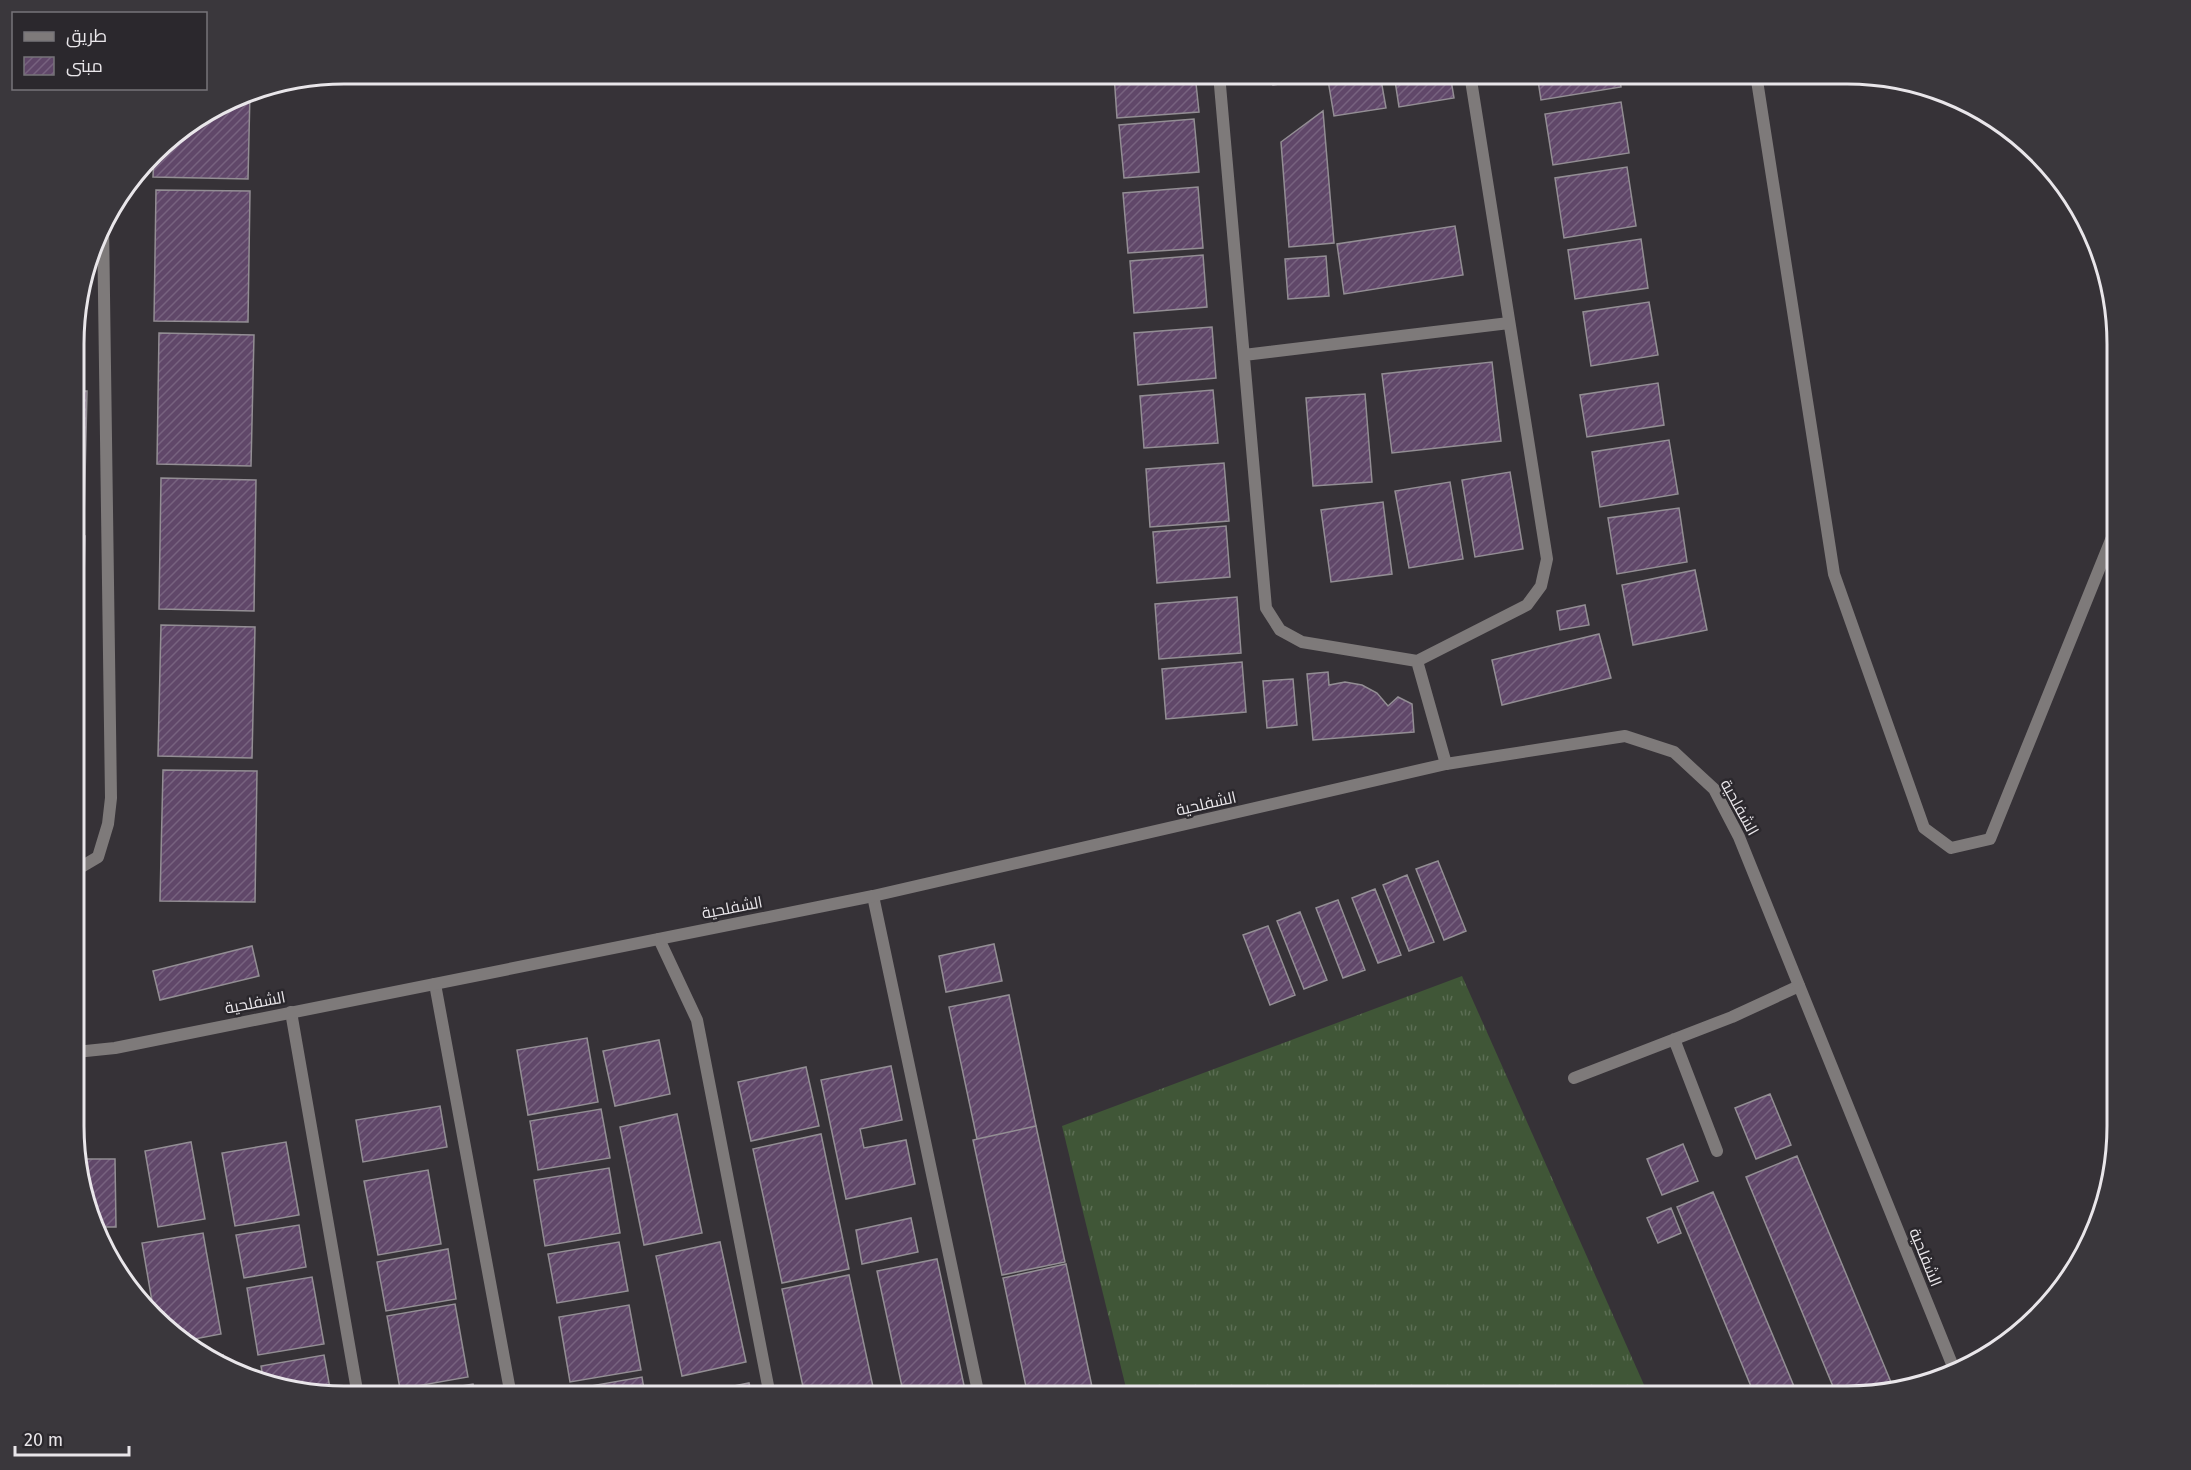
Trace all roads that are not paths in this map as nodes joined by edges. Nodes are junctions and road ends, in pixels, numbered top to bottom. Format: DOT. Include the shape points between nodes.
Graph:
graph roads {
  1 [pos="1220,84"];
  2 [pos="1472,84"];
  3 [pos="1758,84"];
  4 [pos="103,247"];
  5 [pos="1509,323"];
  6 [pos="1244,355"];
  7 [pos="2107,550"];
  8 [pos="1417,661"];
  9 [pos="1446,764"];
  10 [pos="84,865"];
  11 [pos="873,896"];
  12 [pos="659,939"];
  13 [pos="435,984"];
  14 [pos="1799,986"];
  15 [pos="291,1012"];
  16 [pos="1674,1040"];
  17 [pos="84,1051"];
  18 [pos="1574,1078"];
  19 [pos="1717,1151"];
  20 [pos="1952,1363"];
  21 [pos="356,1386"];
  22 [pos="509,1386"];
  23 [pos="768,1386"];
  24 [pos="977,1386"];
  1 -- 6 [label="street"];
  2 -- 5 [label="street"];
  3 -- 7 [label="street" via="1834,574 1924,828 1951,848 1990,839"];
  4 -- 10 [label="street" via="111,798 98,856"];
  5 -- 6 [label="street"];
  5 -- 8 [label="street" via="1547,558 1541,586 1527,605"];
  6 -- 8 [label="street" via="1266,608 1280,630 1302,642"];
  8 -- 9 [label="street"];
  9 -- 11 [label="street, الشفلحية"];
  9 -- 14 [label="street, الشفلحية" via="1625,736 1674,752 1714,789 1739,837"];
  11 -- 12 [label="street, الشفلحية"];
  11 -- 24 [label="street"];
  12 -- 13 [label="street, الشفلحية"];
  12 -- 23 [label="street" via="697,1020"];
  13 -- 15 [label="street, الشفلحية"];
  13 -- 22 [label="street"];
  14 -- 16 [label="street"];
  14 -- 20 [label="street, الشفلحية"];
  15 -- 17 [label="street, الشفلحية"];
  15 -- 21 [label="street"];
  16 -- 18 [label="street"];
  16 -- 19 [label="street"];
}
